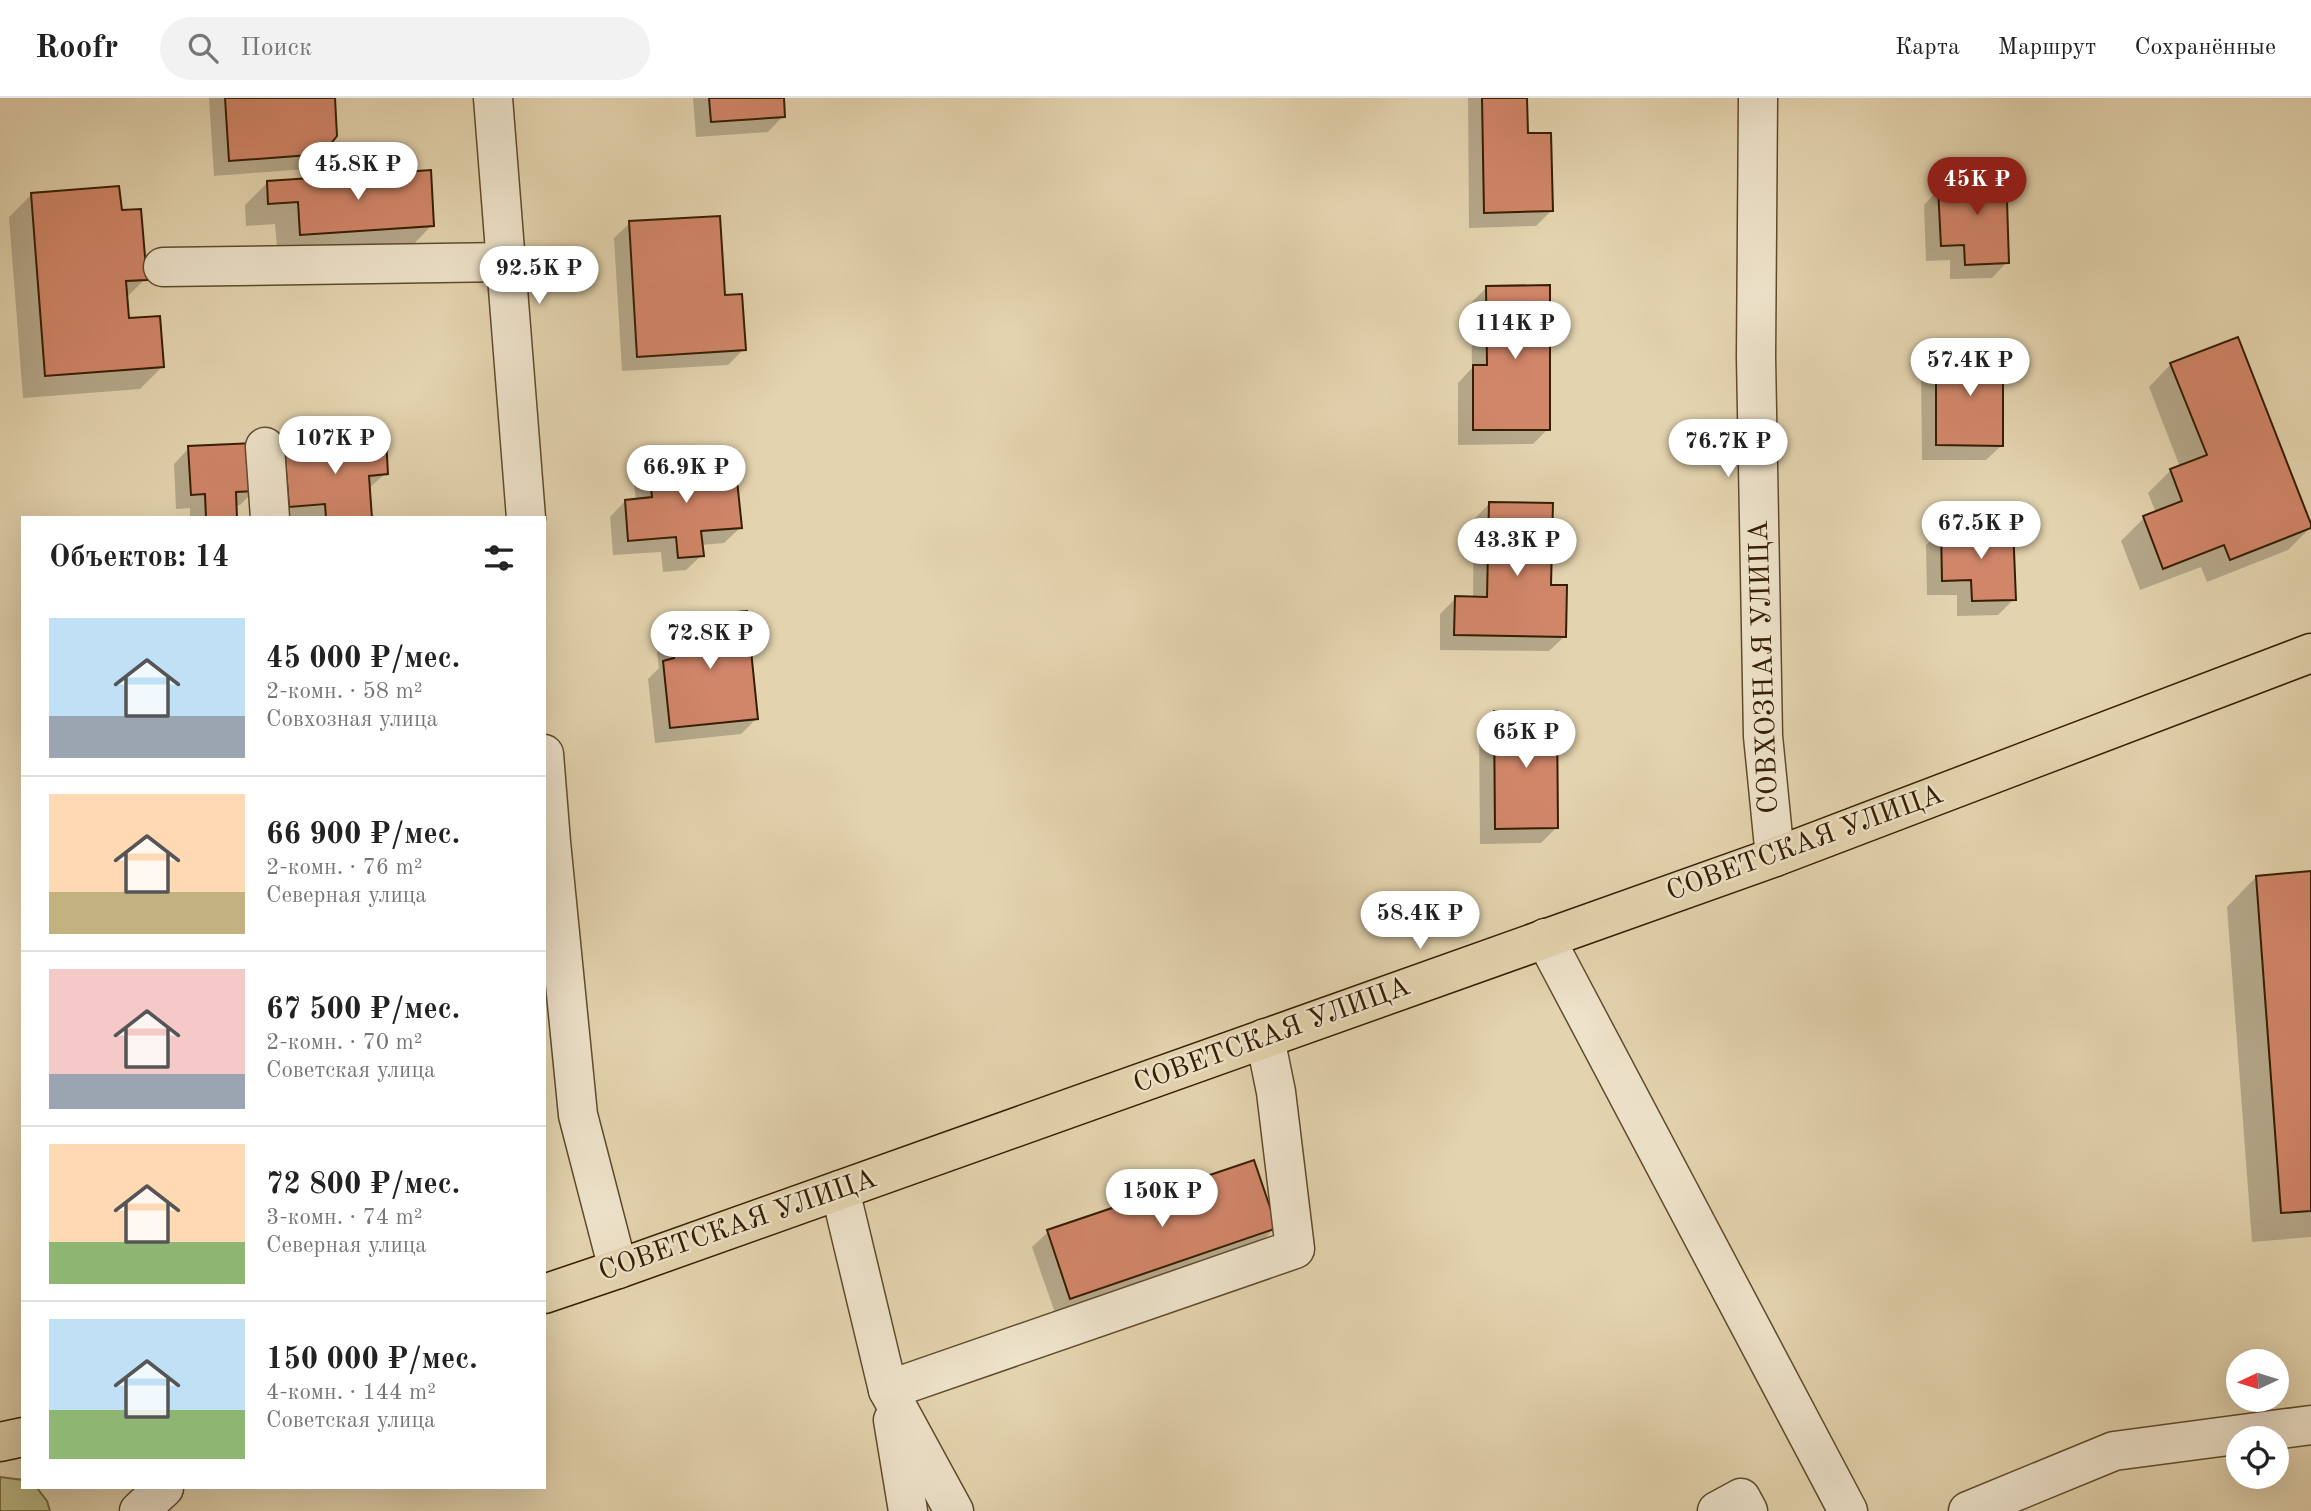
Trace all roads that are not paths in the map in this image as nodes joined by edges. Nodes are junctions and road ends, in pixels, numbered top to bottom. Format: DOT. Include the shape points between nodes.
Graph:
graph roads {
  1 [pos="494,98"];
  2 [pos="1758,98"];
  3 [pos="506,262"];
  4 [pos="163,267"];
  5 [pos="265,447"];
  6 [pos="270,516"];
  7 [pos="526,516"];
  8 [pos="2311,653"];
  9 [pos="546,779"];
  10 [pos="1775,857"];
  11 [pos="1545,938"];
  12 [pos="1265,1038"];
  13 [pos="840,1190"];
  14 [pos="618,1269"];
  15 [pos="546,1293"];
  16 [pos="888,1390"];
  17 [pos="2311,1425"];
  18 [pos="21,1437"];
  19 [pos="0,1442"];
  20 [pos="163,1489"];
  21 [pos="139,1511"];
  22 [pos="908,1511"];
  23 [pos="954,1511"];
  24 [pos="1717,1511"];
  25 [pos="1748,1511"];
  26 [pos="1848,1511"];
  27 [pos="1968,1511"];
  1 -- 3 [label="street"];
  2 -- 10 [label="street, СОВХОЗНАЯ УЛИЦА" via="1756,357 1762,722"];
  3 -- 4 [label="street"];
  3 -- 7 [label="street"];
  5 -- 6 [label="street"];
  8 -- 10 [label="main road, СОВЕТСКАЯ УЛИЦА"];
  9 -- 14 [label="street" via="578,1115"];
  10 -- 11 [label="main road, СОВЕТСКАЯ УЛИЦА"];
  11 -- 12 [label="main road, СОВЕТСКАЯ УЛИЦА"];
  11 -- 26 [label="street"];
  12 -- 13 [label="main road, СОВЕТСКАЯ УЛИЦА"];
  12 -- 16 [label="street" via="1295,1249"];
  13 -- 14 [label="main road, СОВЕТСКАЯ УЛИЦА"];
  13 -- 16 [label="street"];
  14 -- 15 [label="main road, СОВЕТСКАЯ УЛИЦА"];
  16 -- 22 [label="street"];
  16 -- 23 [label="street"];
  17 -- 27 [label="street" via="2115,1451"];
  18 -- 19 [label="main road"];
  20 -- 21 [label="street"];
  24 -- 25 [label="street" via="1741,1498"];
}
